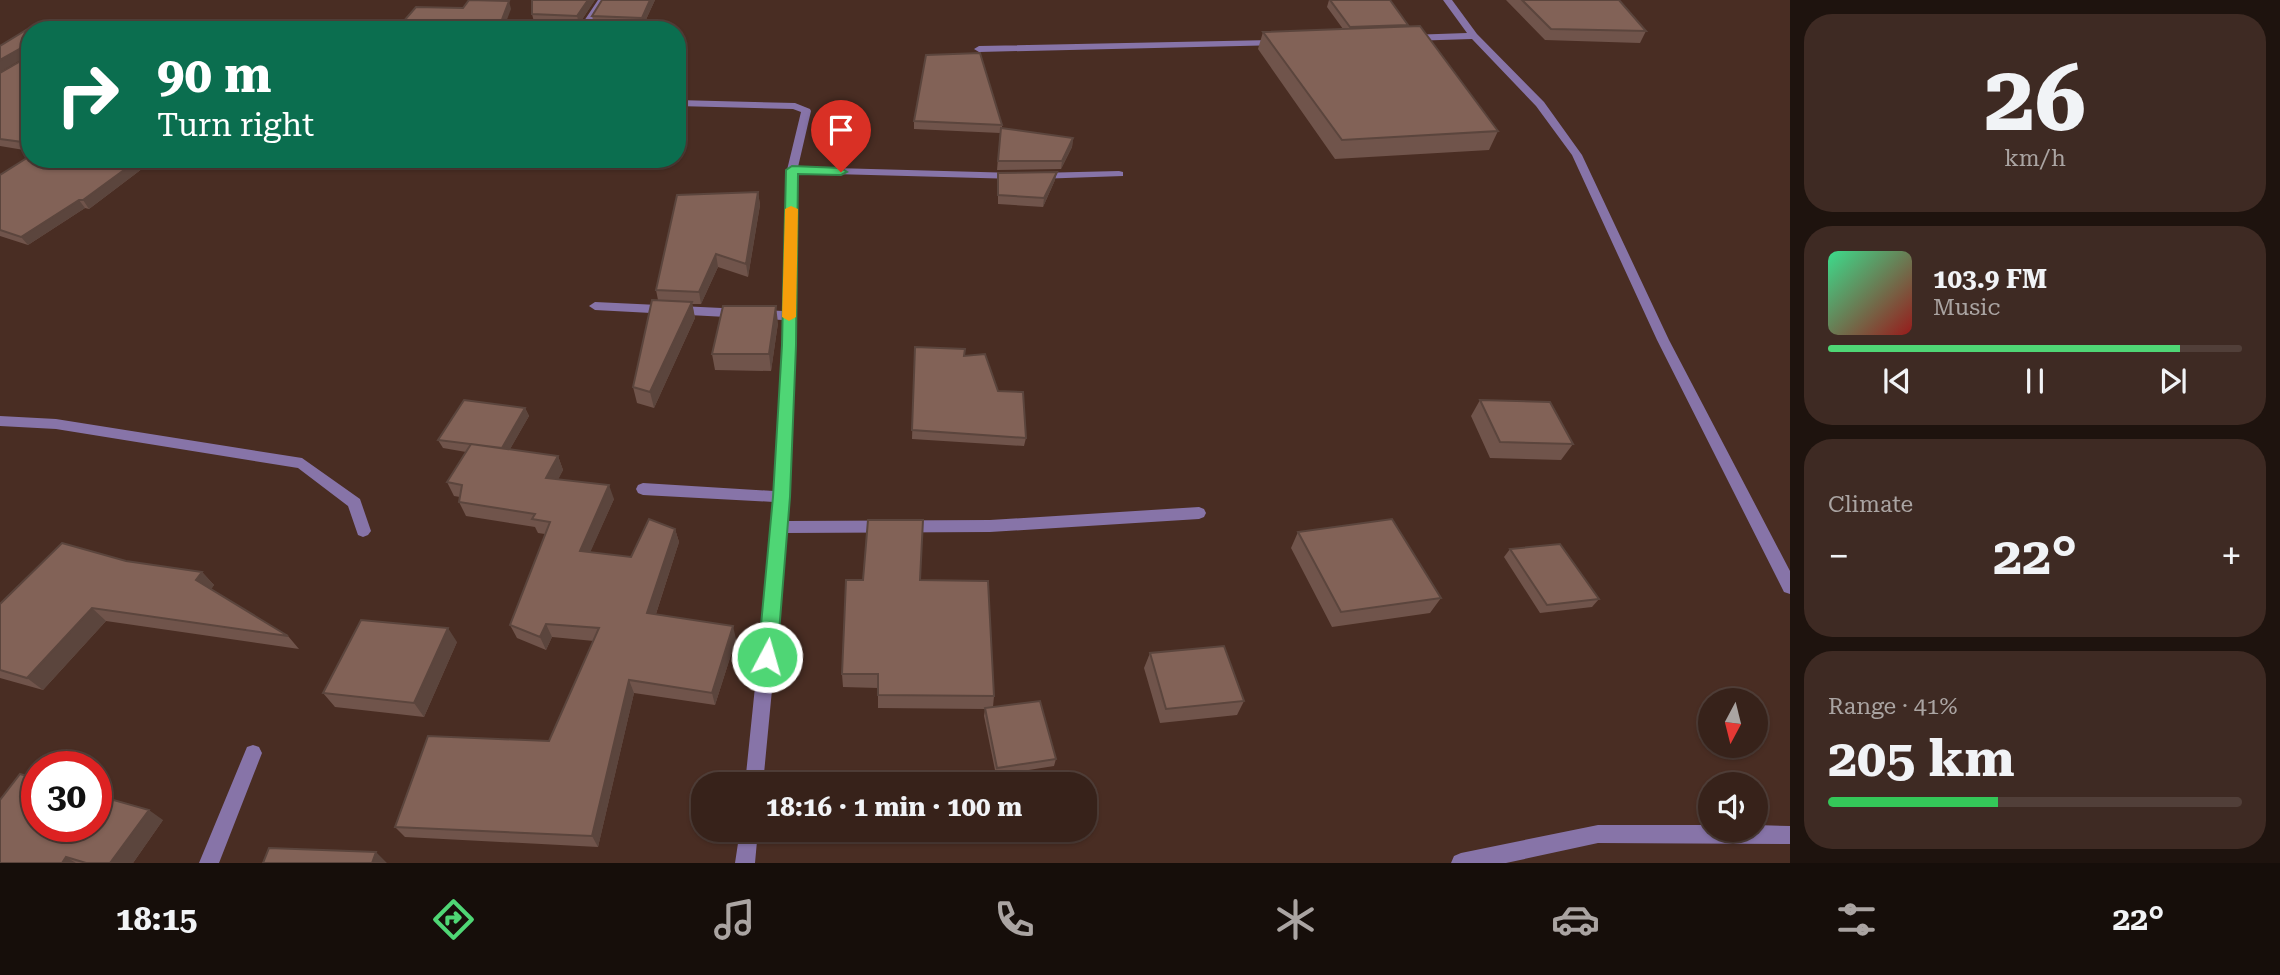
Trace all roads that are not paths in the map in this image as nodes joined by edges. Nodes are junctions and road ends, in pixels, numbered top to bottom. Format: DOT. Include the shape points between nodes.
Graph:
graph roads {
  1 [pos="602,0"];
  2 [pos="1447,0"];
  3 [pos="588,21"];
  4 [pos="1474,36"];
  5 [pos="1394,39"];
  6 [pos="1287,43"];
  7 [pos="979,49"];
  8 [pos="686,103"];
  9 [pos="792,170"];
  10 [pos="1119,174"];
  11 [pos="595,306"];
  12 [pos="789,316"];
  13 [pos="0,421"];
  14 [pos="643,489"];
  15 [pos="782,497"];
  16 [pos="1199,513"];
  17 [pos="780,527"];
  18 [pos="363,531"];
  19 [pos="1790,587"];
  20 [pos="253,753"];
  21 [pos="755,772"];
  22 [pos="1790,835"];
  23 [pos="748,842"];
  24 [pos="209,863"];
  25 [pos="745,863"];
  26 [pos="1461,863"];
  1 -- 3 [label="street"];
  2 -- 4 [label="street"];
  4 -- 5 [label="street"];
  4 -- 19 [label="street" via="1540,104 1577,155 1663,340"];
  6 -- 7 [label="street"];
  8 -- 9 [label="street" via="795,106 806,111"];
  9 -- 10 [label="street" via="961,176"];
  9 -- 12 [label="street"];
  11 -- 12 [label="street"];
  12 -- 15 [label="street"];
  13 -- 18 [label="street" via="56,424 302,463 355,503"];
  14 -- 15 [label="street"];
  15 -- 17 [label="street"];
  16 -- 17 [label="street" via="990,526"];
  17 -- 21 [label="street"];
  20 -- 24 [label="street"];
  22 -- 26 [label="street" via="1598,834"];
  23 -- 25 [label="street"];
}
